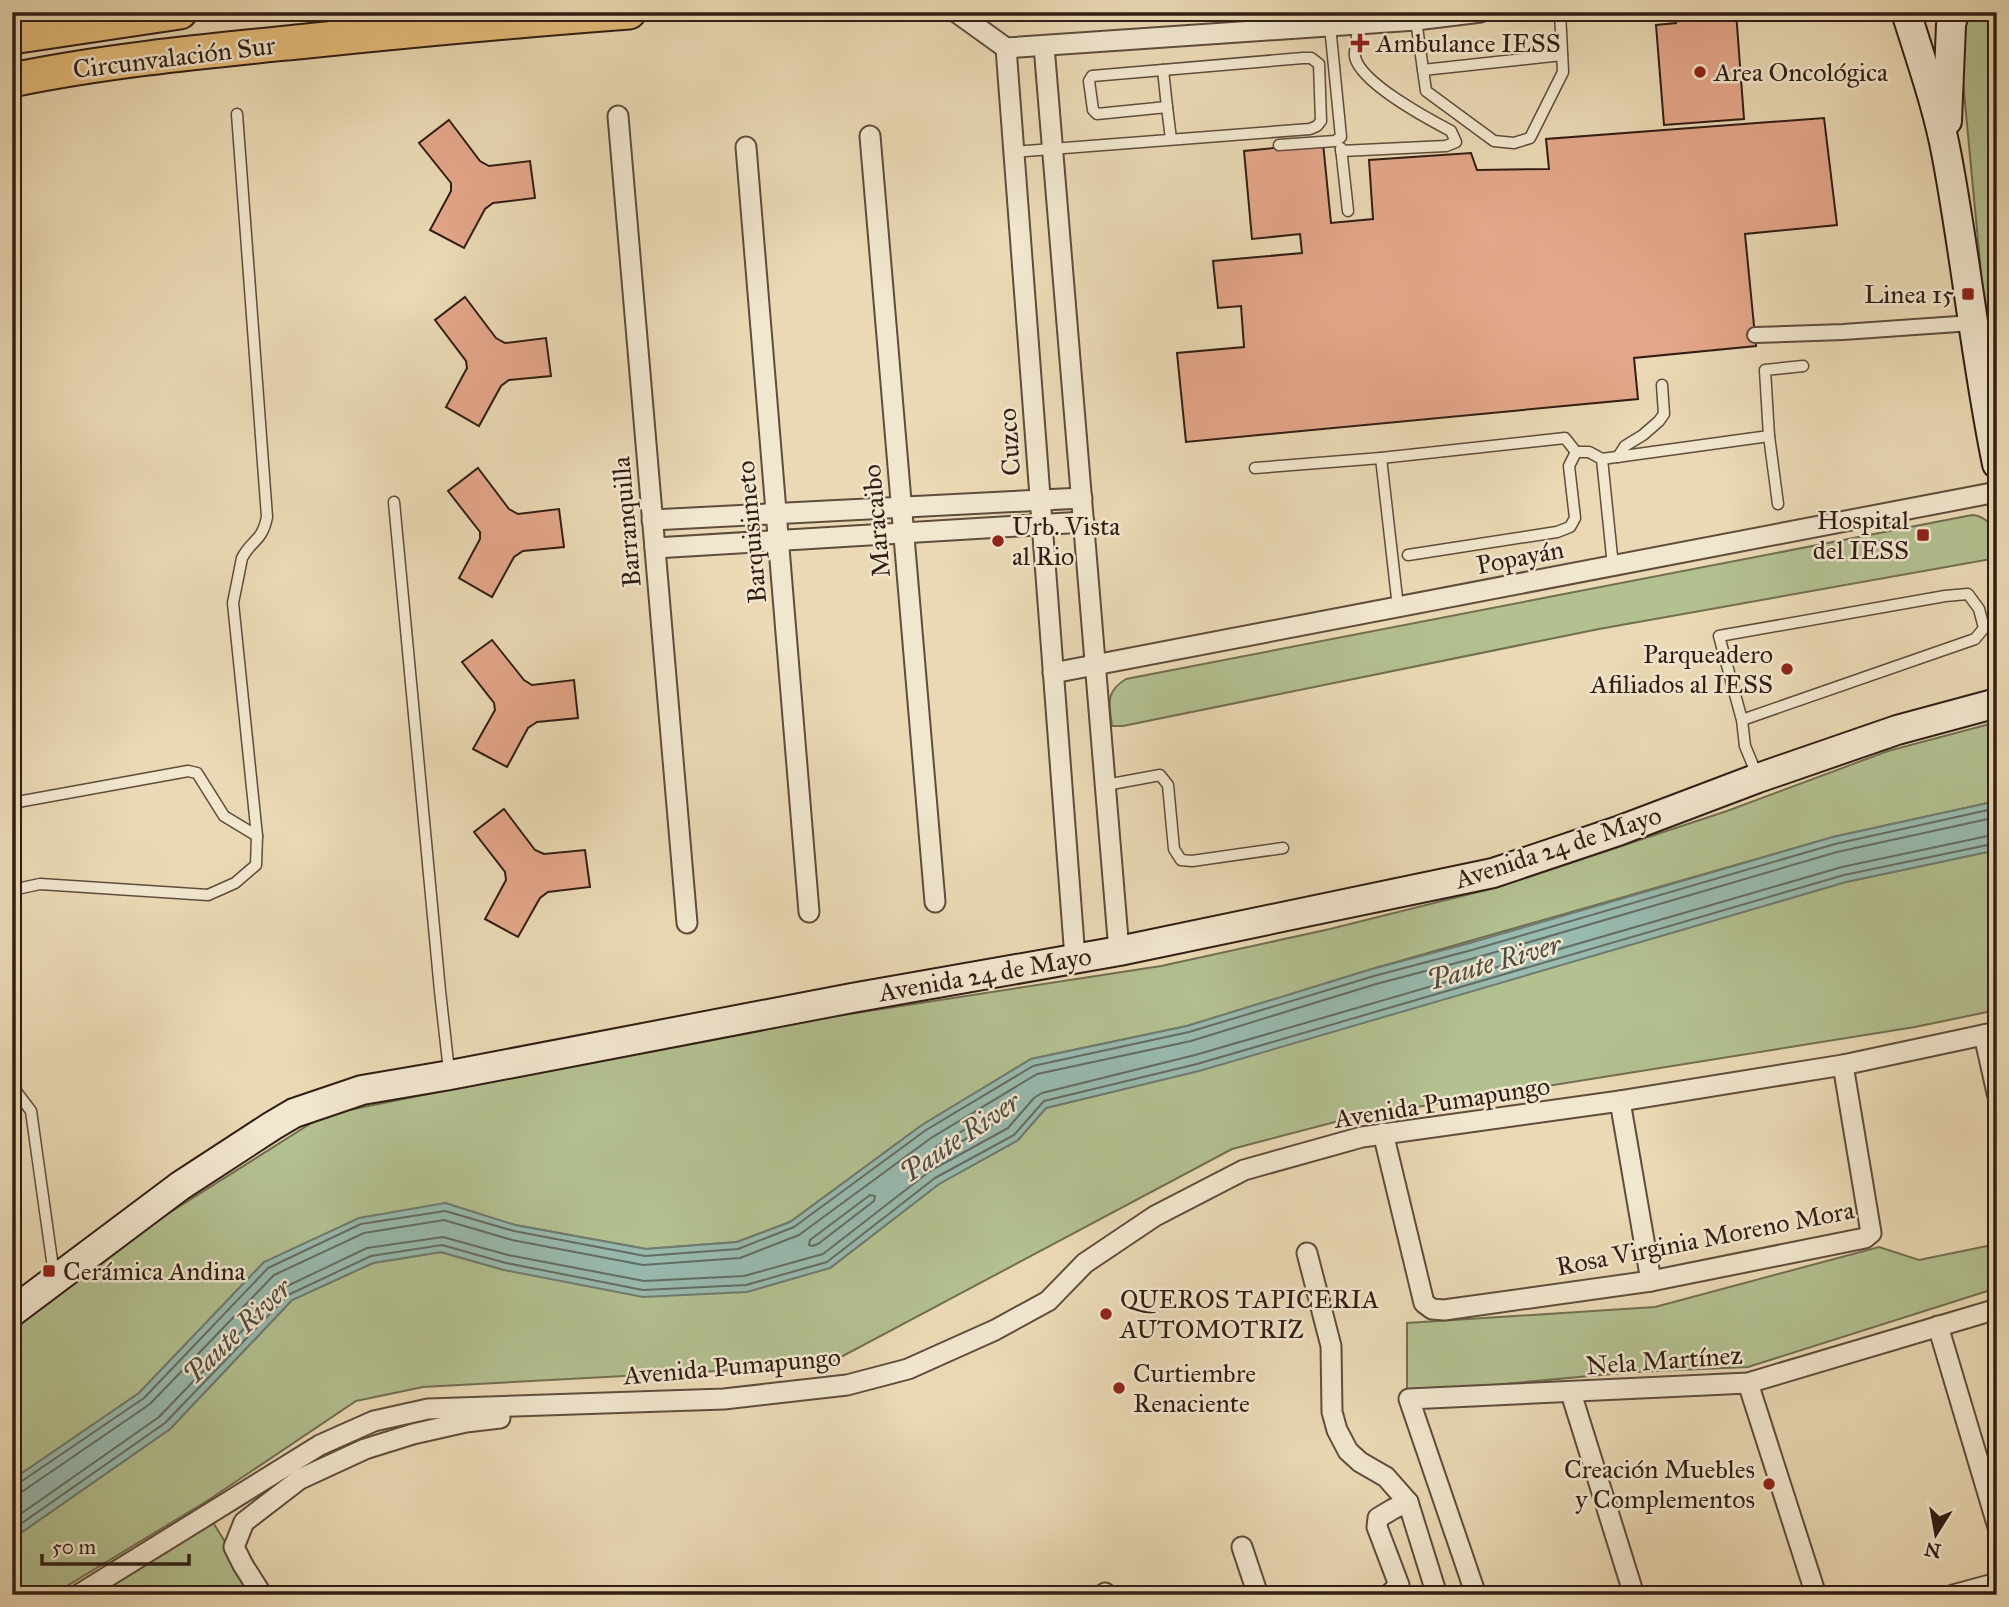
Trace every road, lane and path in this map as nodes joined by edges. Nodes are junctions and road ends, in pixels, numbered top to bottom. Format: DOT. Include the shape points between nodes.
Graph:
graph roads {
  1 [pos="180,12"];
  2 [pos="629,12"];
  3 [pos="956,12"];
  4 [pos="1481,12"];
  5 [pos="1560,12"];
  6 [pos="1906,12"];
  7 [pos="1954,12"];
  8 [pos="1416,20"];
  9 [pos="1359,24"];
  10 [pos="1330,26"];
  11 [pos="12,37"];
  12 [pos="1044,46"];
  13 [pos="1006,48"];
  14 [pos="1562,55"];
  15 [pos="1163,70"];
  16 [pos="1423,70"];
  17 [pos="12,80"];
  18 [pos="1167,107"];
  19 [pos="237,114"];
  20 [pos="618,116"];
  21 [pos="870,136"];
  22 [pos="1341,137"];
  23 [pos="1171,139"];
  24 [pos="1279,145"];
  25 [pos="746,147"];
  26 [pos="1053,150"];
  27 [pos="1341,151"];
  28 [pos="1014,152"];
  29 [pos="1947,155"];
  30 [pos="1348,211"];
  31 [pos="1972,323"];
  32 [pos="1755,335"];
  33 [pos="1803,366"];
  34 [pos="1662,386"];
  35 [pos="1769,436"];
  36 [pos="1576,453"];
  37 [pos="1618,457"];
  38 [pos="1381,458"];
  39 [pos="1602,459"];
  40 [pos="1997,464"];
  41 [pos="1255,468"];
  42 [pos="1997,492"];
  43 [pos="1082,498"];
  44 [pos="1040,501"];
  45 [pos="394,502"];
  46 [pos="1778,504"];
  47 [pos="902,508"];
  48 [pos="775,514"];
  49 [pos="652,520"];
  50 [pos="1084,522"];
  51 [pos="1042,525"];
  52 [pos="904,533"];
  53 [pos="778,541"];
  54 [pos="654,548"];
  55 [pos="1408,555"];
  56 [pos="1613,566"];
  57 [pos="1398,607"];
  58 [pos="1096,665"];
  59 [pos="1053,673"];
  60 [pos="1997,704"];
  61 [pos="1742,720"];
  62 [pos="1758,778"];
  63 [pos="1106,785"];
  64 [pos="12,803"];
  65 [pos="257,836"];
  66 [pos="1283,848"];
  67 [pos="12,890"];
  68 [pos="934,902"];
  69 [pos="809,912"];
  70 [pos="687,923"];
  71 [pos="1119,951"];
  72 [pos="1075,958"];
  73 [pos="1990,1033"];
  74 [pos="1843,1065"];
  75 [pos="450,1075"];
  76 [pos="12,1086"];
  77 [pos="1997,1093"];
  78 [pos="1620,1101"];
  79 [pos="1383,1133"];
  80 [pos="1307,1253"];
  81 [pos="55,1279"];
  82 [pos="1651,1281"];
  83 [pos="1997,1309"];
  84 [pos="12,1312"];
  85 [pos="1938,1326"];
  86 [pos="1748,1383"];
  87 [pos="1571,1393"];
  88 [pos="724,1399"];
  89 [pos="1408,1502"];
  90 [pos="1997,1524"];
  91 [pos="1242,1547"];
  92 [pos="1997,1583"];
  93 [pos="78,1595"];
  94 [pos="262,1595"];
  95 [pos="1258,1595"];
  96 [pos="1389,1595"];
  97 [pos="1437,1595"];
  98 [pos="1476,1595"];
  99 [pos="1634,1595"];
  100 [pos="1816,1595"];
  101 [pos="1953,1595"];
  1 -- 11 [label="highway, Circunvalación Sur"];
  2 -- 17 [label="highway, Circunvalación Sur" via="254,46"];
  3 -- 13 [label="street"];
  4 -- 8 [label="street"];
  5 -- 14 [label="lane"];
  6 -- 29 [label="main road"];
  7 -- 29 [label="main road"];
  8 -- 9 [label="street"];
  8 -- 16 [label="lane"];
  9 -- 10 [label="street"];
  9 -- 27 [label="lane" via="1355,57 1366,75 1413,111 1451,131 1456,142"];
  10 -- 12 [label="street"];
  10 -- 22 [label="lane"];
  12 -- 13 [label="street"];
  12 -- 26 [label="street"];
  13 -- 28 [label="street, Cuzco"];
  14 -- 16 [label="lane"];
  14 -- 16 [label="lane" via="1563,72 1530,138 1514,143 1494,141 1426,91"];
  15 -- 18 [label="lane"];
  15 -- 18 [label="lane" via="1092,76 1088,81 1097,114"];
  15 -- 23 [label="lane" via="1311,58 1319,64 1321,121 1317,127"];
  18 -- 23 [label="lane"];
  19 -- 65 [label="lane" via="267,517 260,539 242,558 233,603"];
  20 -- 49 [label="street, Barranquilla"];
  21 -- 47 [label="street, Maracaibo"];
  22 -- 24 [label="lane"];
  22 -- 27 [label="lane"];
  23 -- 26 [label="lane"];
  25 -- 48 [label="street, Barquisimeto"];
  26 -- 28 [label="lane"];
  26 -- 43 [label="street"];
  27 -- 30 [label="lane"];
  28 -- 44 [label="street, Cuzco"];
  29 -- 31 [label="main road"];
  31 -- 32 [label="street"];
  31 -- 40 [label="main road"];
  33 -- 35 [label="lane" via="1765,370"];
  34 -- 37 [label="lane" via="1664,414"];
  35 -- 37 [label="lane"];
  35 -- 46 [label="lane"];
  36 -- 38 [label="lane" via="1565,438"];
  36 -- 39 [label="lane" via="1588,452"];
  36 -- 55 [label="lane" via="1569,466 1575,518 1570,527"];
  37 -- 39 [label="lane"];
  38 -- 41 [label="lane"];
  38 -- 57 [label="lane"];
  39 -- 56 [label="lane"];
  42 -- 56 [label="street, Popayán"];
  43 -- 44 [label="street"];
  43 -- 50 [label="street"];
  44 -- 47 [label="street"];
  44 -- 51 [label="street, Cuzco"];
  45 -- 75 [label="lane"];
  47 -- 48 [label="street"];
  47 -- 52 [label="street, Maracaibo"];
  48 -- 49 [label="street"];
  48 -- 53 [label="street, Barquisimeto"];
  49 -- 54 [label="street, Barranquilla"];
  50 -- 51 [label="street"];
  50 -- 58 [label="street"];
  51 -- 52 [label="street"];
  51 -- 59 [label="street, Cuzco"];
  52 -- 53 [label="street"];
  52 -- 68 [label="street, Maracaibo"];
  53 -- 54 [label="street"];
  53 -- 69 [label="street, Barquisimeto"];
  54 -- 70 [label="street, Barranquilla"];
  56 -- 57 [label="street, Popayán"];
  57 -- 58 [label="street, Popayán"];
  58 -- 59 [label="street, Popayán"];
  58 -- 63 [label="street"];
  59 -- 72 [label="street, Cuzco"];
  60 -- 62 [label="main road, Avenida 24 de Mayo" via="1897,730"];
  61 -- 61 [label="lane" via="1719,636 1945,596 1968,594 1979,610 1984,628 1975,639"];
  61 -- 62 [label="lane" via="1745,746"];
  62 -- 71 [label="main road, Avenida 24 de Mayo" via="1493,873"];
  63 -- 66 [label="lane" via="1160,775 1168,785 1174,849 1181,860"];
  63 -- 71 [label="street"];
  64 -- 65 [label="lane" via="188,771 197,774 224,816"];
  65 -- 67 [label="lane" via="256,865 235,883 208,894 40,884"];
  71 -- 72 [label="main road, Avenida 24 de Mayo"];
  72 -- 75 [label="main road, Avenida 24 de Mayo"];
  73 -- 74 [label="street, Avenida Pumapungo"];
  73 -- 77 [label="street"];
  74 -- 78 [label="street, Avenida Pumapungo"];
  74 -- 82 [label="street, Rosa Virginia Moreno Mora" via="1871,1233 1865,1238"];
  75 -- 81 [label="main road, Avenida 24 de Mayo" via="362,1090 294,1113 180,1186"];
  76 -- 81 [label="lane" via="31,1111"];
  78 -- 79 [label="street, Avenida Pumapungo"];
  78 -- 82 [label="street"];
  79 -- 82 [label="street, Rosa Virginia Moreno Mora" via="1424,1303 1432,1309"];
  79 -- 88 [label="street, Avenida Pumapungo" via="1244,1170 1156,1216 1095,1256 1048,1301 908,1369 847,1385"];
  80 -- 89 [label="street" via="1331,1346 1332,1412 1337,1430 1348,1451 1386,1478"];
  81 -- 84 [label="main road, Avenida 24 de Mayo"];
  83 -- 85 [label="street, Nela Martínez"];
  85 -- 86 [label="street, Nela Martínez"];
  85 -- 90 [label="street"];
  86 -- 87 [label="street, Nela Martínez"];
  86 -- 100 [label="street"];
  87 -- 98 [label="street, Nela Martínez" via="1409,1399"];
  87 -- 99 [label="street"];
  88 -- 93 [label="street, Avenida Pumapungo" via="428,1409 374,1421 320,1445"];
  88 -- 94 [label="street" via="466,1422 365,1449 300,1479 244,1522 234,1547"];
  89 -- 96 [label="street" via="1378,1518 1377,1527 1399,1585"];
  89 -- 97 [label="street"];
  91 -- 95 [label="street"];
  92 -- 101 [label="street"];
}
